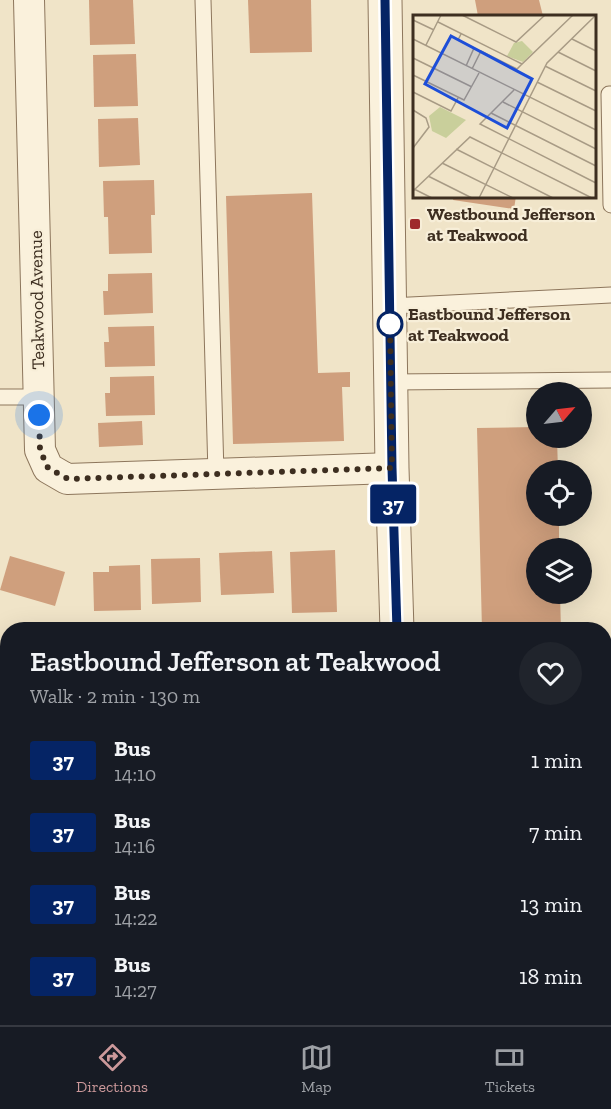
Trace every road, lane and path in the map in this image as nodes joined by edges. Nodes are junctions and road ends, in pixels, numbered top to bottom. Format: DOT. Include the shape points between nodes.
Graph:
graph roads {
  1 [pos="29,0"];
  2 [pos="203,0"];
  3 [pos="385,0"];
  4 [pos="611,94"];
  5 [pos="611,205"];
  6 [pos="611,295"];
  7 [pos="390,306"];
  8 [pos="611,380"];
  9 [pos="390,382"];
  10 [pos="0,397"];
  11 [pos="39,397"];
  12 [pos="392,468"];
  13 [pos="216,474"];
  14 [pos="397,622"];
  1 -- 11 [label="street, Teakwood Avenue"];
  2 -- 13 [label="lane"];
  3 -- 7 [label="street"];
  4 -- 5 [label="lane"];
  6 -- 7 [label="lane"];
  7 -- 9 [label="street"];
  8 -- 9 [label="lane"];
  9 -- 12 [label="street"];
  10 -- 11 [label="lane"];
  11 -- 13 [label="street, Teakwood Avenue" via="40,450 48,468 68,479"];
  12 -- 13 [label="street, Teakwood Avenue"];
  12 -- 14 [label="street"];
}
